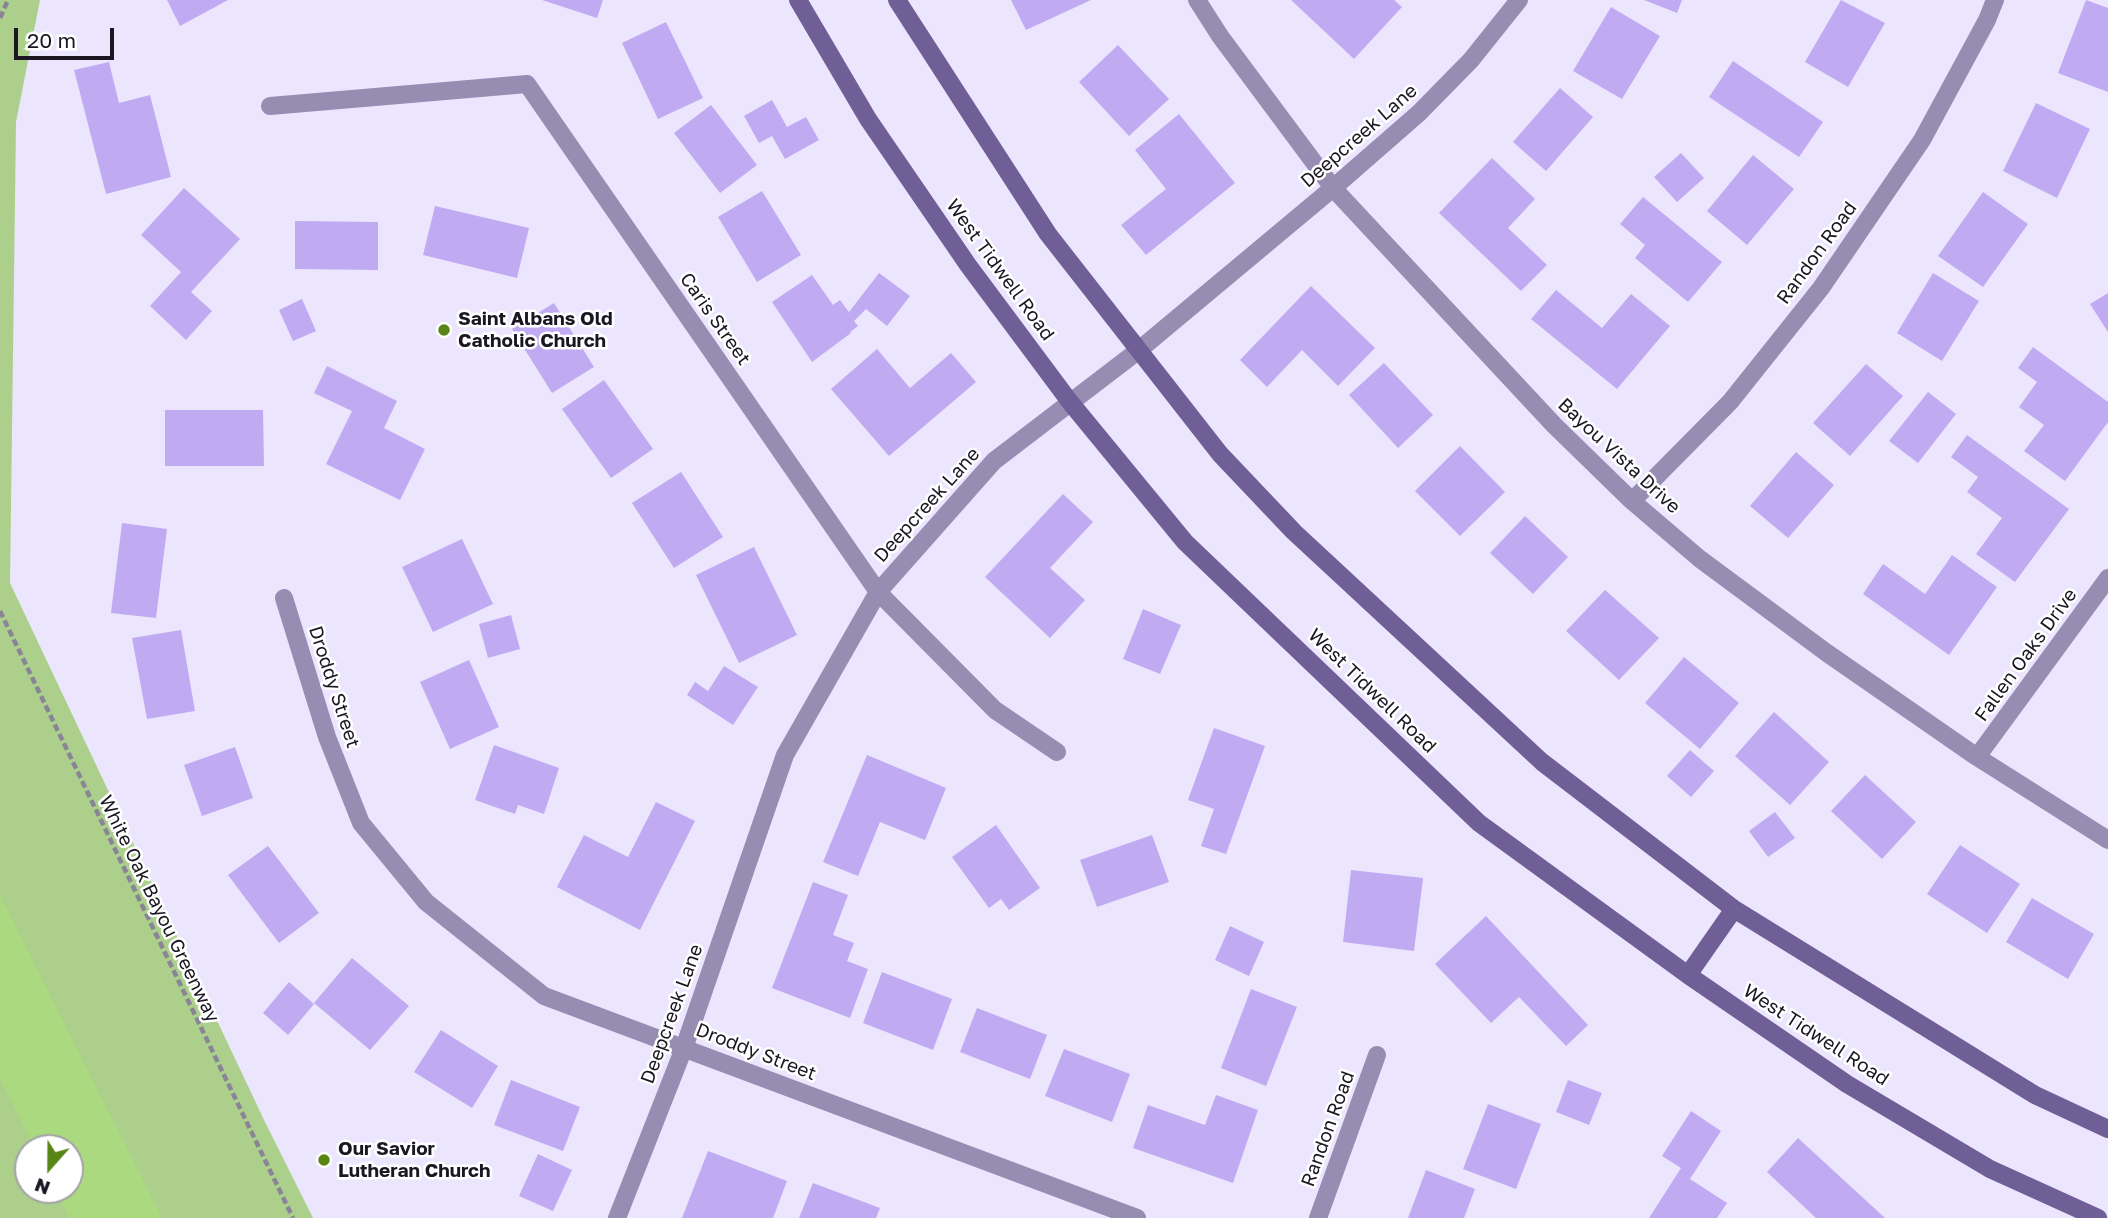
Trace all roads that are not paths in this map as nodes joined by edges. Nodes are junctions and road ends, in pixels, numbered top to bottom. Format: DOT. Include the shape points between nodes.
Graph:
graph roads {
  1 [pos="798,0"];
  2 [pos="897,0"];
  3 [pos="1197,0"];
  4 [pos="1518,0"];
  5 [pos="1995,0"];
  6 [pos="270,106"];
  7 [pos="1333,188"];
  8 [pos="1139,350"];
  9 [pos="1070,402"];
  10 [pos="1632,500"];
  11 [pos="2108,578"];
  12 [pos="878,592"];
  13 [pos="284,598"];
  14 [pos="1056,752"];
  15 [pos="1977,757"];
  16 [pos="2108,840"];
  17 [pos="1734,909"];
  18 [pos="1688,975"];
  19 [pos="684,1048"];
  20 [pos="1377,1055"];
  21 [pos="2108,1129"];
  22 [pos="617,1218"];
  23 [pos="1137,1218"];
  24 [pos="1318,1218"];
  25 [pos="2098,1218"];
  1 -- 9 [label="main road, West Tidwell Road" via="868,119"];
  2 -- 8 [label="main road" via="1048,234"];
  3 -- 7 [label="street, Bayou Vista Drive"];
  4 -- 7 [label="street, Deepcreek Lane" via="1471,60 1428,104"];
  5 -- 10 [label="street, Randon Road" via="1922,140 1821,288 1730,402"];
  6 -- 12 [label="street, Caris Street" via="527,84"];
  7 -- 8 [label="street, Deepcreek Lane"];
  7 -- 10 [label="street, Bayou Vista Drive" via="1554,425"];
  8 -- 9 [label="street, Deepcreek Lane"];
  8 -- 17 [label="main road" via="1220,454 1294,532 1542,762"];
  9 -- 12 [label="street, Deepcreek Lane" via="994,461"];
  9 -- 18 [label="main road, West Tidwell Road" via="1185,542 1479,822"];
  10 -- 15 [label="street, Bayou Vista Drive" via="1710,566"];
  11 -- 15 [label="street, Fallen Oaks Drive"];
  12 -- 14 [label="street, Caris Street" via="995,710"];
  12 -- 19 [label="street, Deepcreek Lane" via="785,755"];
  13 -- 19 [label="street, Droddy Street" via="327,737 361,823 426,902 544,996"];
  15 -- 16 [label="street, Bayou Vista Drive"];
  17 -- 18 [label="main road"];
  17 -- 21 [label="main road" via="2035,1095"];
  18 -- 25 [label="main road, West Tidwell Road" via="1847,1084 1990,1169"];
  19 -- 22 [label="street, Deepcreek Lane"];
  19 -- 23 [label="street, Droddy Street"];
  20 -- 24 [label="street, Randon Road"];
}
